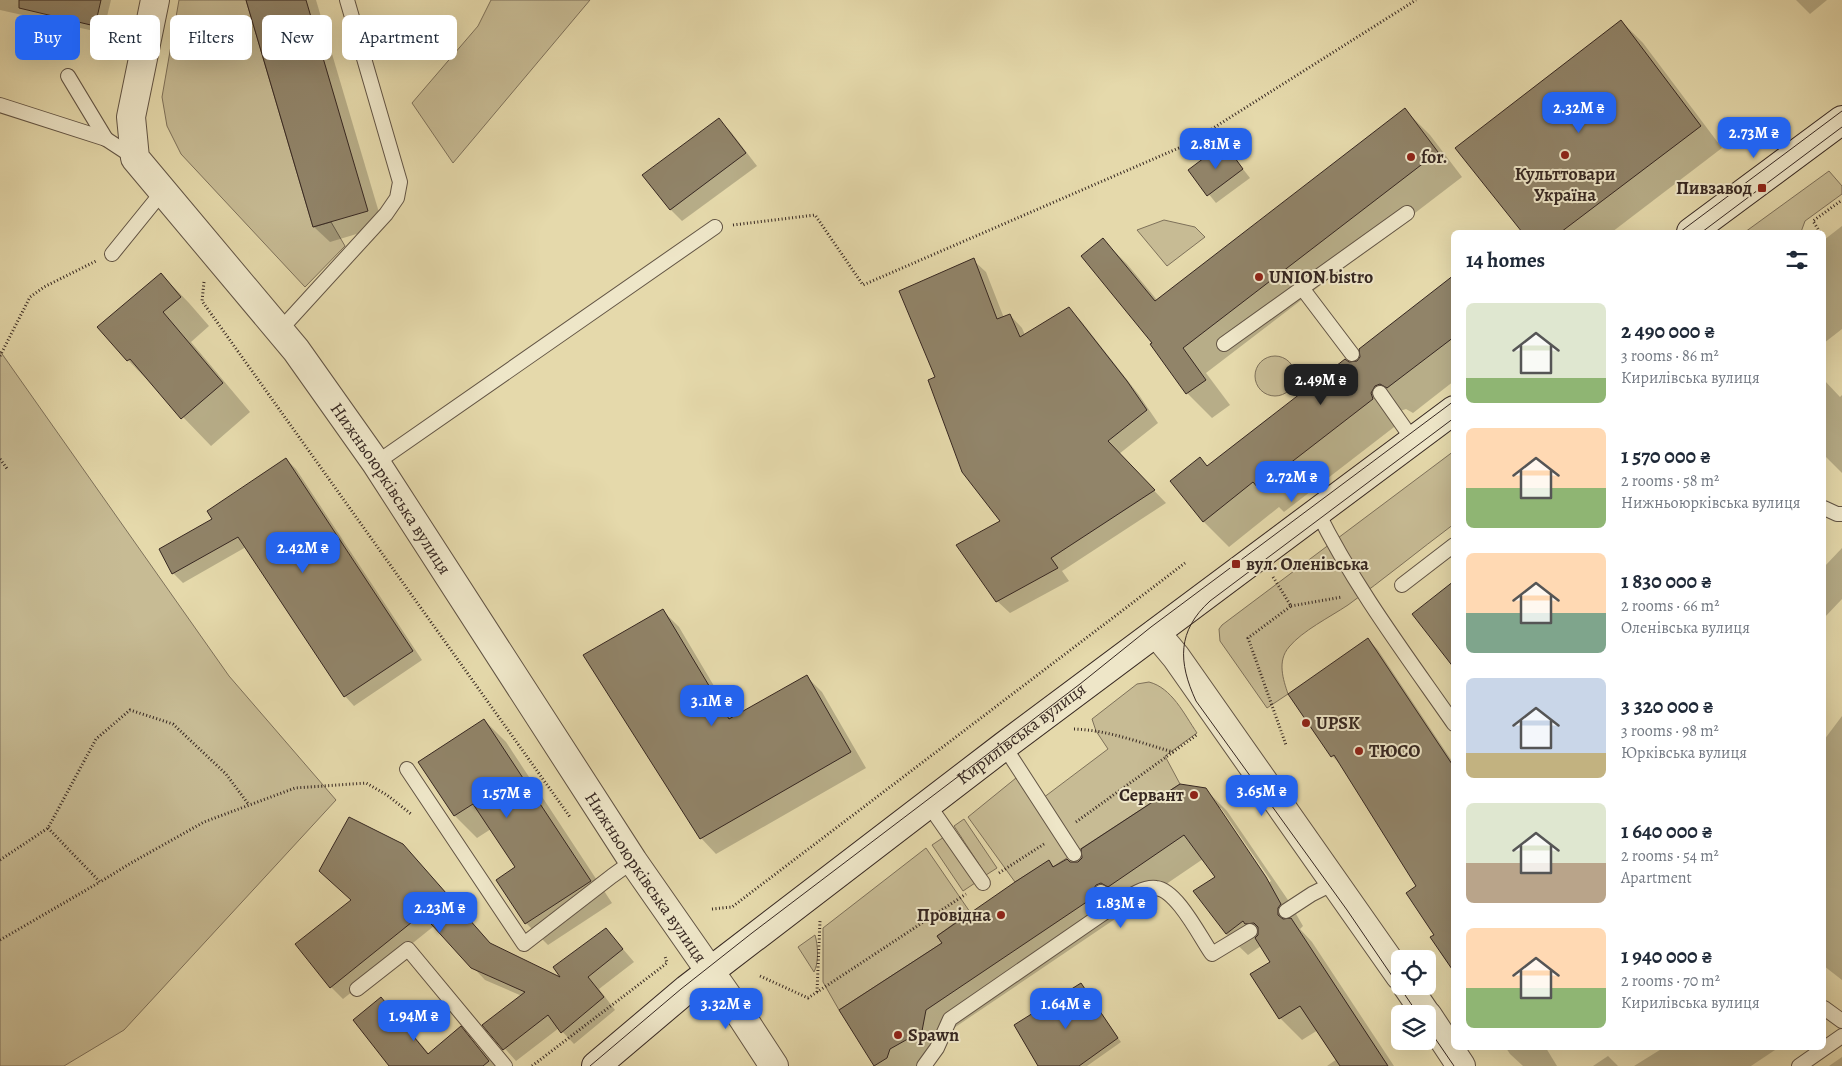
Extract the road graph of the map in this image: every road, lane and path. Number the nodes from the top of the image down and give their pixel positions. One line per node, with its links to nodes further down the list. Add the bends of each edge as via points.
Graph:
1 (155, 0): 8 (street, via 131,117)
2 (347, 0): 18 (lane, via 400,182 397,198)
3 (1416, 0): 12 (path, via 1188,144 863,285 816,215)
4 (68, 76): 7 (lane)
5 (0, 105): 7 (lane)
6 (1840, 124): 13 (street)
7 (106, 139): 8 (lane)
8 (135, 158): 9 (street, Нижньоюрківська вулиця)
9 (163, 191): 15 (street, Нижньоюрківська вулиця); 16 (lane)
10 (1842, 200): 14 (path, via 1813,221)
11 (1407, 213): 17 (lane)
12 (715, 227): 26 (lane)
13 (1694, 230)
14 (1819, 230)
15 (208, 244): 18 (street, Нижньоюрківська вулиця); 47 (path, via 202,301)
16 (112, 254): 21 (path, via 30,297)
17 (1302, 288): 19 (lane); 20 (lane)
18 (280, 330): 26 (street, Нижньоюрківська вулиця)
19 (1224, 344)
20 (1352, 354)
21 (0, 356)
22 (1380, 394): 24 (lane)
23 (1451, 412): 24 (street, Кирилівська вулиця)
24 (1414, 440): 29 (street, Кирилівська вулиця)
25 (0, 458): 27 (path)
26 (376, 463): 51 (street, Нижньоюрківська вулиця)
27 (8, 470)
28 (1826, 509): 30 (lane)
29 (1317, 511): 35 (lane); 37 (street, Кирилівська вулиця)
30 (1842, 514)
31 (1451, 547): 34 (lane)
32 (1185, 563): 57 (path, via 732,907)
33 (1273, 577): 36 (path)
34 (1402, 585)
35 (1364, 593): 36 (path); 38 (lane)
36 (1292, 606): 41 (path, via 1248,638)
37 (1156, 633): 42 (street, Кирилівська вулиця); 54 (street)
38 (1451, 720)
39 (1074, 729): 40 (path, via 1096,731 1173,752)
40 (1203, 731)
41 (1286, 744)
42 (1004, 746): 45 (street, Кирилівська вулиця); 49 (lane)
43 (408, 769): 51 (lane, via 524,944)
44 (387, 795): 46 (path, via 366,783 296,788)
45 (928, 804): 53 (lane); 64 (street, Кирилівська вулиця)
46 (249, 805): 48 (path, via 226,774 173,724 130,710 96,739); 52 (path, via 204,822)
47 (572, 820)
48 (48, 828): 50 (path); 52 (path)
49 (1074, 854)
50 (0, 860)
51 (633, 861): 64 (street, Нижньоюрківська вулиця)
52 (100, 882): 61 (path)
53 (983, 883)
54 (1334, 883): 58 (lane); 63 (street)
55 (1100, 892): 56 (lane)
56 (1111, 908): 60 (lane, via 1141,890 1156,888 1179,904 1212,954); 80 (lane, via 950,1019 937,1048)
57 (712, 909)
58 (1286, 911)
59 (820, 920): 66 (path)
60 (1250, 932)
61 (0, 940)
62 (664, 948): 77 (path, via 667,963)
63 (1391, 963)
64 (711, 972): 78 (street, Кирилівська вулиця); 79 (street, Нижньоюрківська вулиця)
65 (357, 989): 76 (lane, via 408,949)
66 (817, 993)
67 (1414, 995): 68 (street)
68 (1422, 1005)
69 (1826, 1010): 70 (lane)
70 (1842, 1022)
71 (1436, 1024): 73 (street)
72 (1842, 1036): 74 (lane)
73 (1451, 1045)
74 (1826, 1047)
75 (1822, 1050): 81 (lane)
76 (505, 1066)
77 (532, 1066)
78 (596, 1066)
79 (774, 1066)
80 (924, 1066)
81 (1799, 1066)

